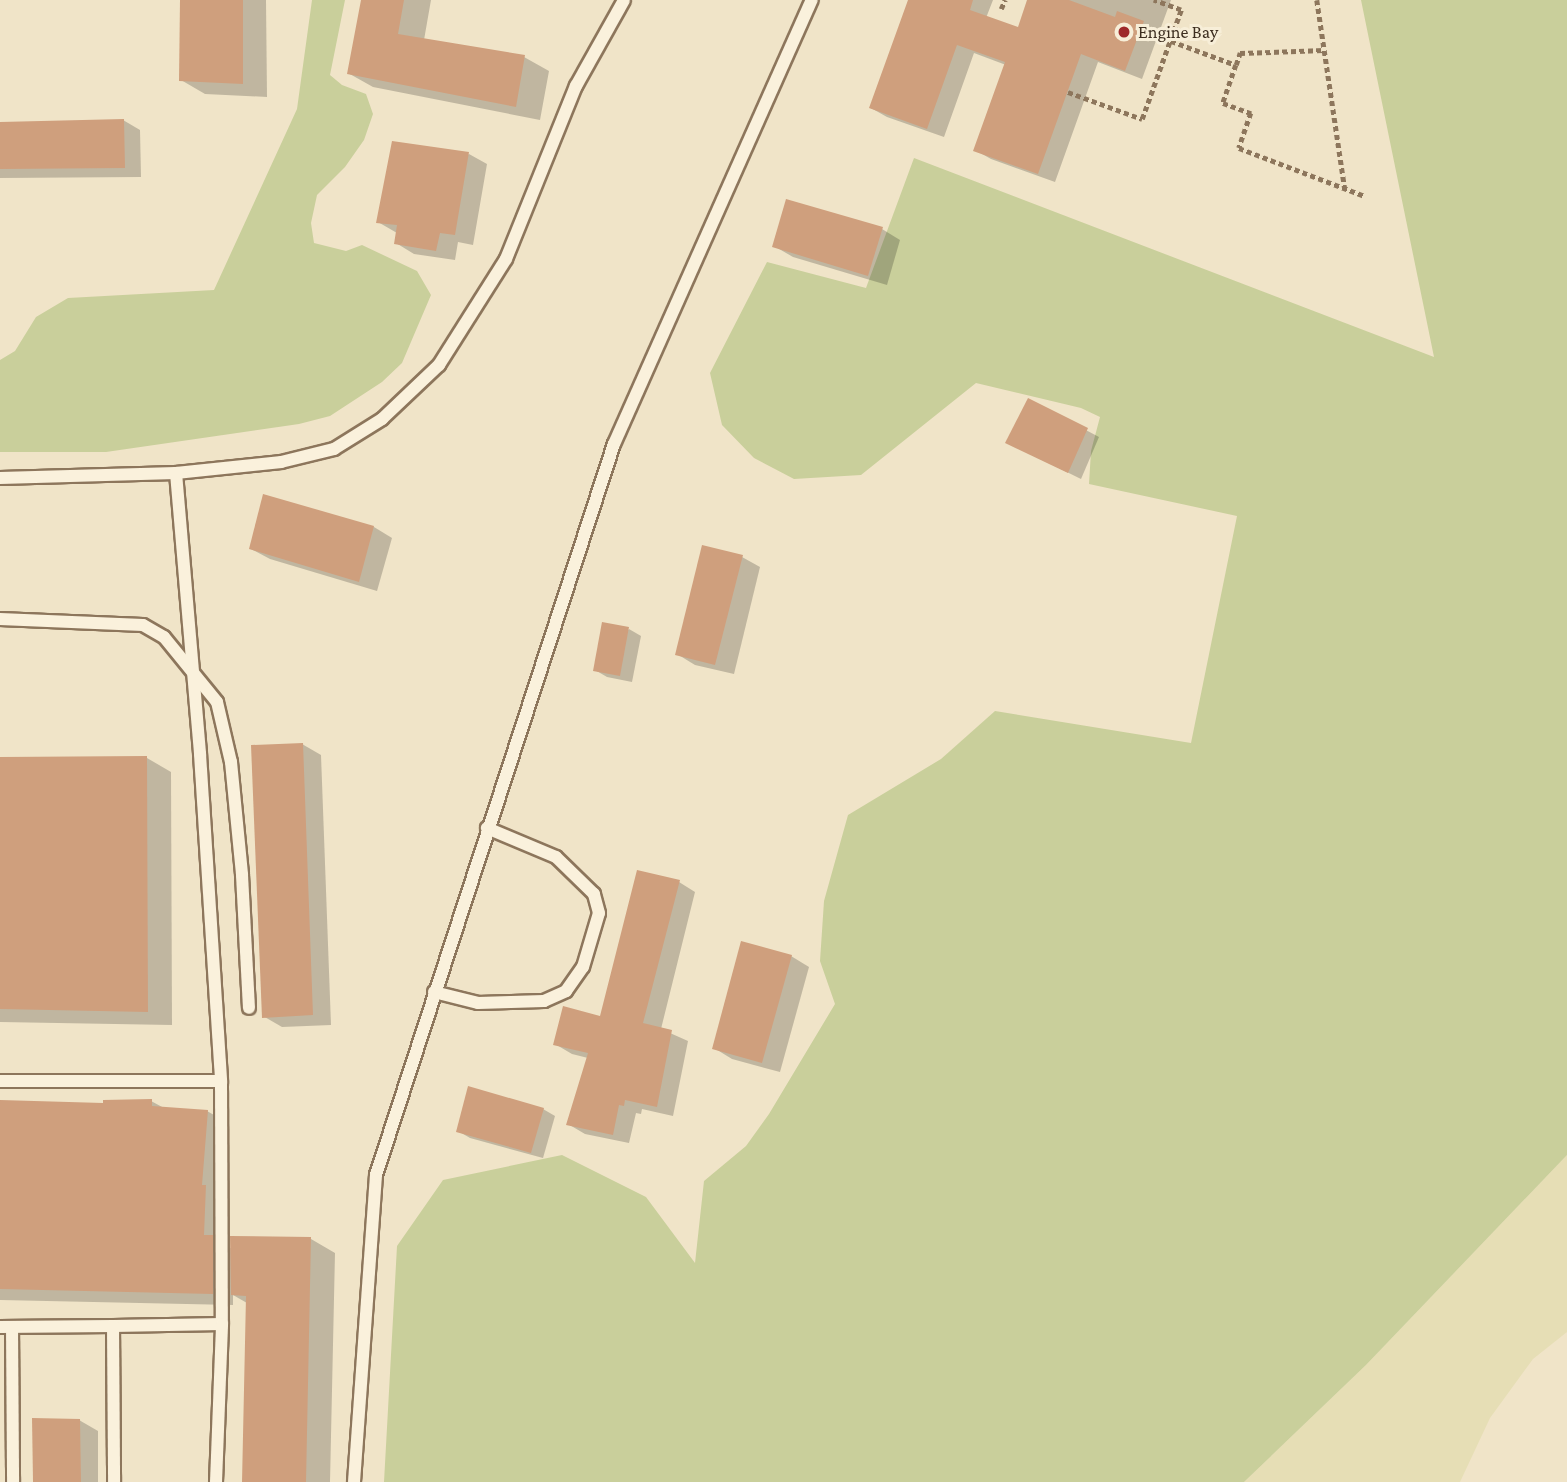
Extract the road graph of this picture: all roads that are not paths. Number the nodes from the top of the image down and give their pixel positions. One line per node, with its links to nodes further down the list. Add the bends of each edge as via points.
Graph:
1 (624, 0): 3 (lane, via 576,86 506,259 439,365 382,419 334,449 281,462)
2 (812, 0): 7 (lane, via 614,444)
3 (176, 473): 4 (lane); 6 (lane)
4 (0, 478)
5 (0, 619): 6 (lane, via 142,625 164,637)
6 (192, 674): 9 (lane, via 217,702 231,762); 11 (lane)
7 (487, 828): 8 (lane); 8 (lane, via 556,858 594,894 599,913 583,967 566,990 544,1001 478,1003)
8 (435, 992): 18 (lane, via 376,1175)
9 (249, 1008)
10 (0, 1081): 11 (lane)
11 (221, 1082): 12 (lane)
12 (222, 1324): 13 (lane); 17 (lane)
13 (113, 1326): 14 (lane); 16 (lane)
14 (6, 1327): 15 (lane)
15 (13, 1482)
16 (114, 1482)
17 (216, 1482)
18 (354, 1482)

